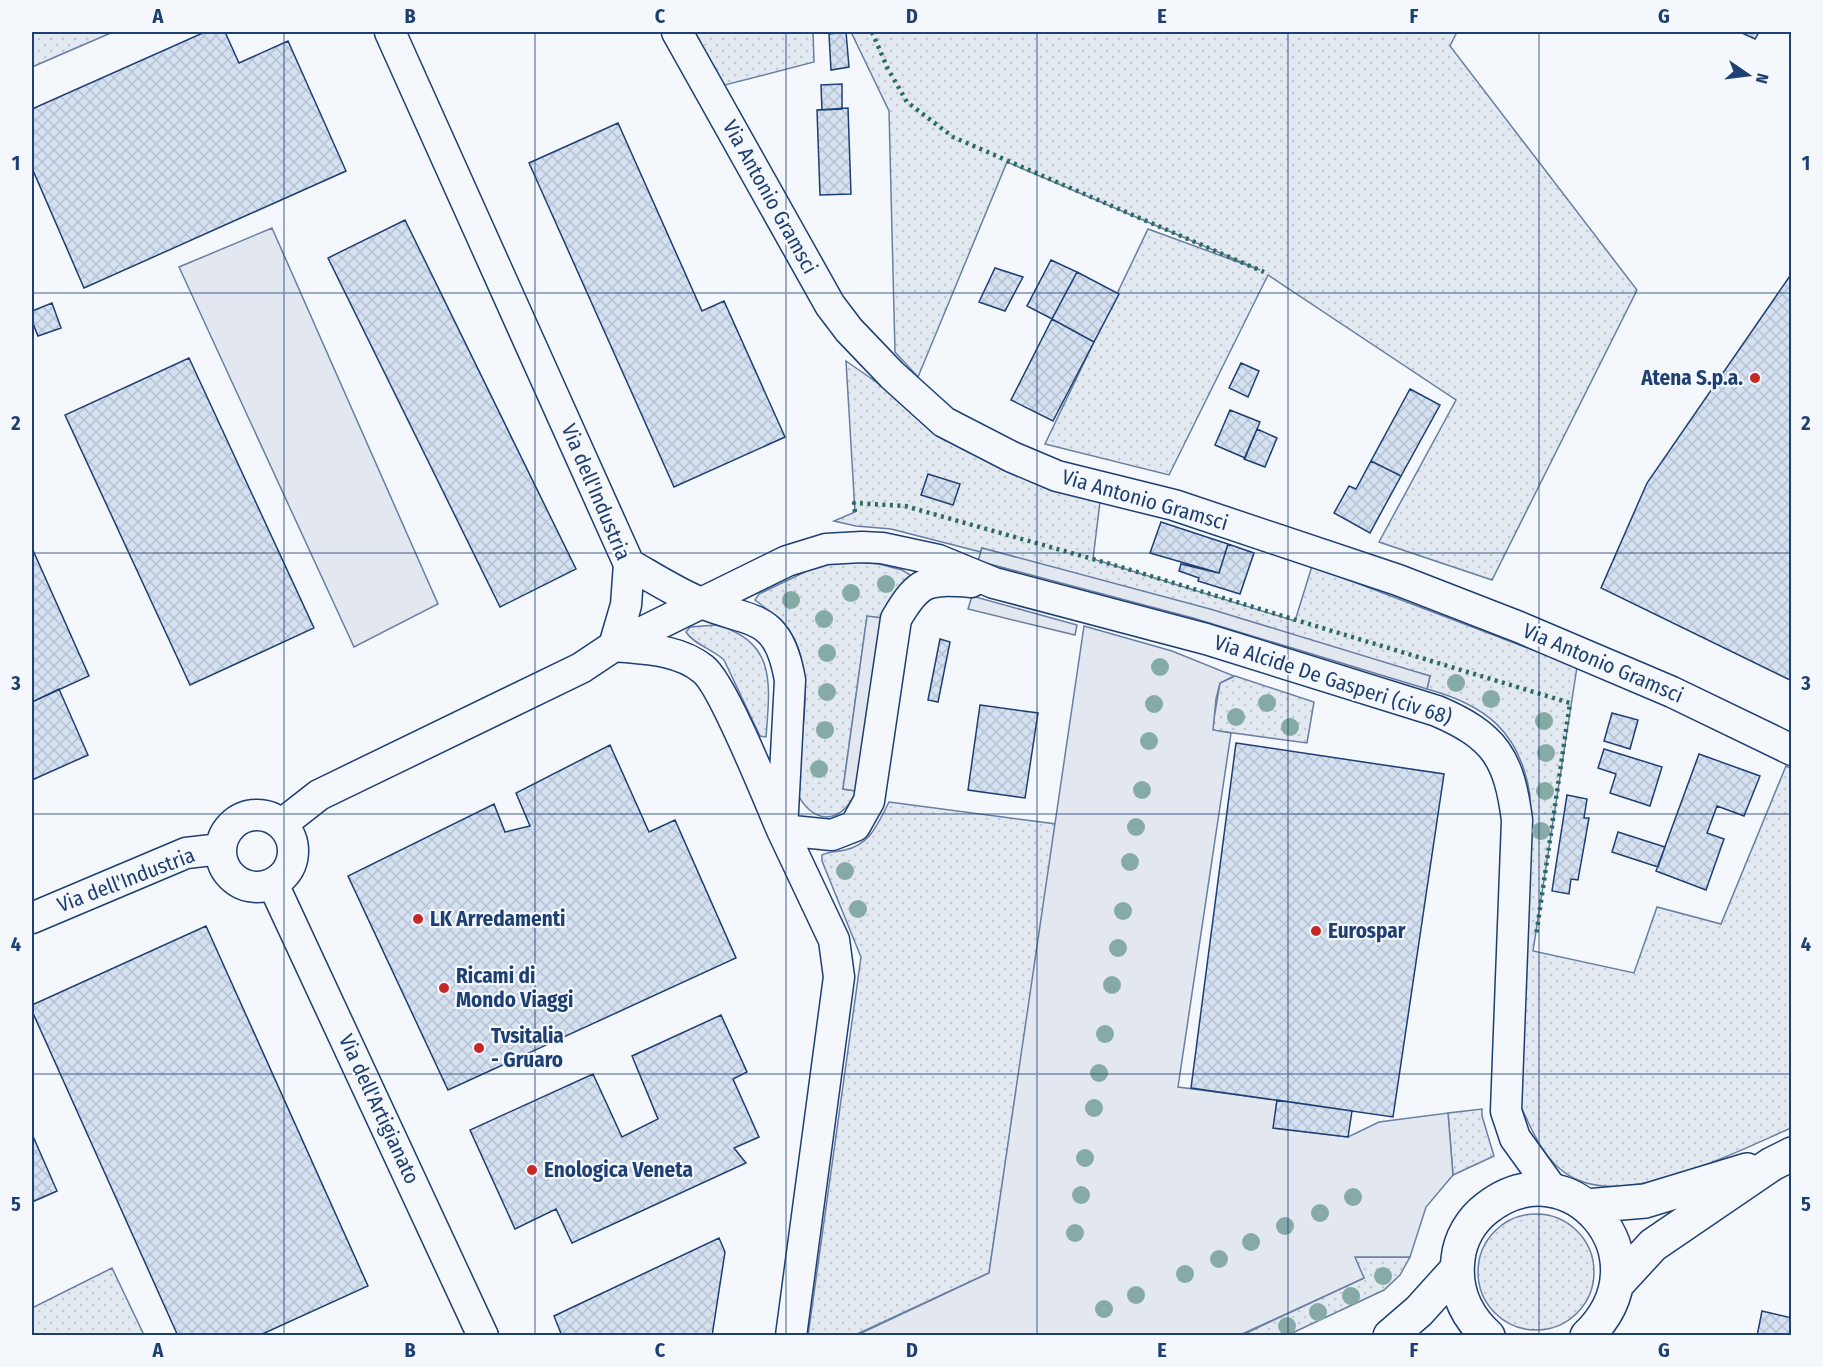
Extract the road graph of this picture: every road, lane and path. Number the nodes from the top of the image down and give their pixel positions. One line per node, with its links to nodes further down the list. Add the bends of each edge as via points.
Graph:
1 (390, 32): 3 (street, Via dell'Industria)
2 (677, 32): 7 (street, Via Antonio Gramsci, via 830,305 892,375 944,422 1057,476 1174,505 1409,584 1672,692)
3 (629, 564): 5 (street); 6 (street, Via dell'Industria, via 626,605)
4 (994, 584): 5 (street, Via Alcide De Gasperi (civ 68), via 939,560 882,548 826,549 787,561); 9 (street, Via Alcide De Gasperi (civ 68), via 934,579 908,598 896,619 864,814 855,826 832,835); 14 (street, Via Alcide De Gasperi (civ 68), via 1206,639 1437,711 1482,735 1501,758 1512,783 1517,820 1506,1111 1515,1138)
5 (699, 603): 6 (street, Via Alcide De Gasperi (civ 68)); 9 (street, via 756,621 766,627 782,652 790,680)
6 (614, 646): 8 (street, via 581,668 319,795); 9 (street, via 678,655 704,669 720,694)
7 (1791, 750)
8 (282, 824): 10 (street, via 261,815 239,819 224,837); 11 (street, via 293,844 293,855 290,866)
9 (782, 830): 19 (street, via 834,940 839,976)
10 (221, 849): 11 (street, via 222,862 237,881 261,887); 12 (street, Via dell'Industria, via 186,853)
11 (273, 884): 18 (street, Via dell'Artigianato)
12 (32, 918)
13 (1782, 1159): 15 (main road, via 1644,1201); 17 (main road, via 1653,1245)
14 (1554, 1192): 15 (main road); 16 (main road, via 1522,1191 1481,1213 1463,1239)
15 (1586, 1206): 17 (main road, via 1609,1233 1616,1249)
16 (1456, 1270): 20 (main road, via 1419,1311); 21 (main road, via 1465,1308)
17 (1618, 1283): 22 (main road, via 1601,1322)
18 (483, 1335)
19 (791, 1335)
20 (1390, 1335)
21 (1488, 1335)
22 (1587, 1335)

